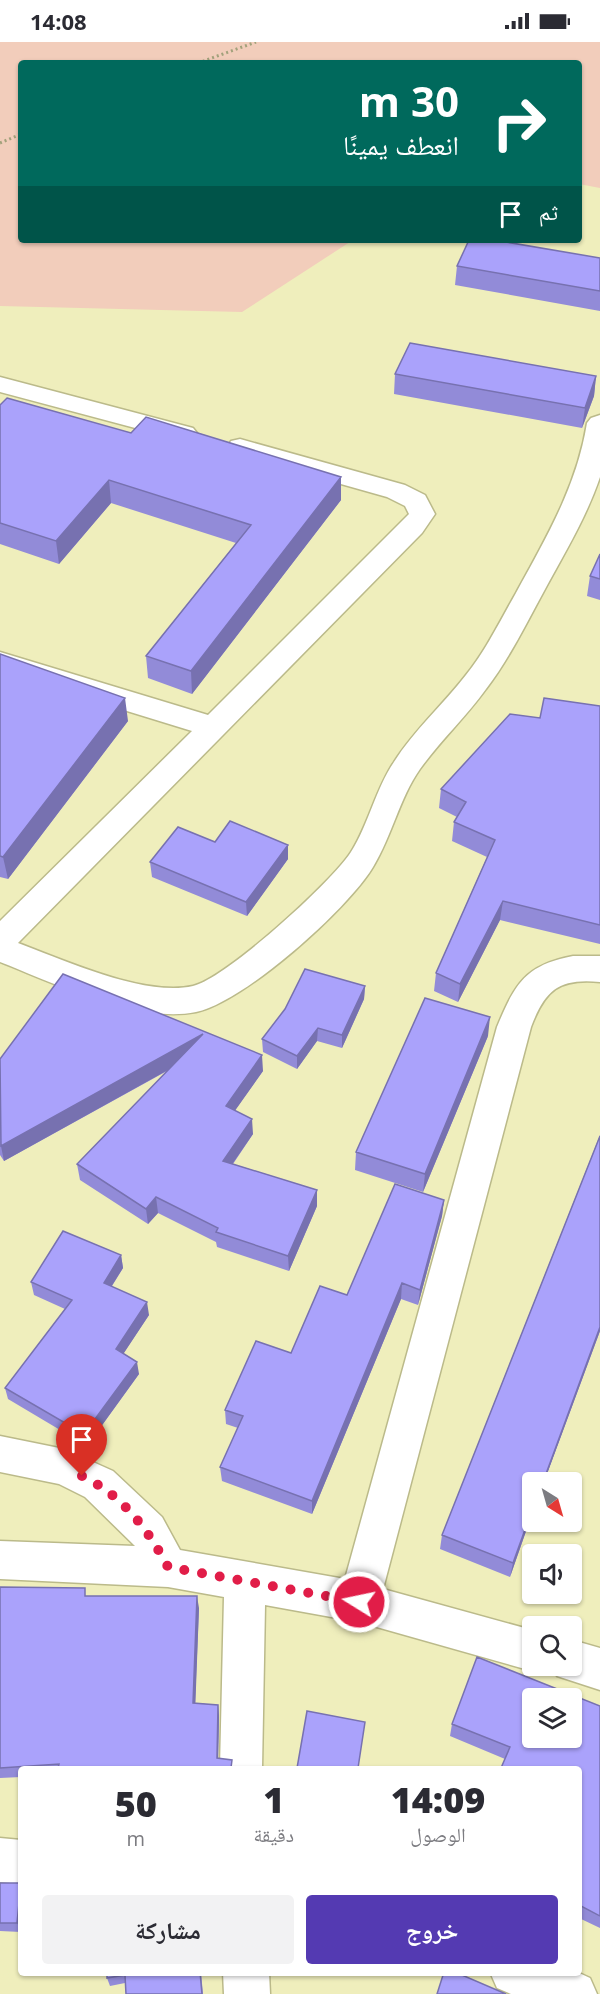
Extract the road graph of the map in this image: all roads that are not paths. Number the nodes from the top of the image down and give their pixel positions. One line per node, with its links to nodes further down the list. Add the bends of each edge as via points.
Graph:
1 (0, 384): 4 (street, via 396,491 416,501 422,514 413,527)
2 (600, 423): 6 (street, via 595,457 579,504 478,679 403,771 355,870 250,967 224,987 198,998 172,1002 95,983)
3 (0, 662): 4 (street)
4 (213, 727): 5 (street)
5 (0, 941)
6 (0, 949)
7 (600, 969): 12 (street, via 575,968 548,977 531,989 514,1027)
8 (0, 1454): 10 (street, via 64,1467 99,1484 148,1531)
9 (0, 1560): 10 (street)
10 (168, 1567): 11 (street)
11 (245, 1581): 12 (street); 16 (street)
12 (359, 1602): 13 (street)
13 (522, 1647)
14 (582, 1664): 15 (street)
15 (600, 1669)
16 (241, 1766)
17 (0, 1860): 18 (street)
18 (18, 1862)
19 (246, 1976): 21 (street)
20 (524, 1976): 22 (street)
21 (248, 1994)
22 (574, 1994)

